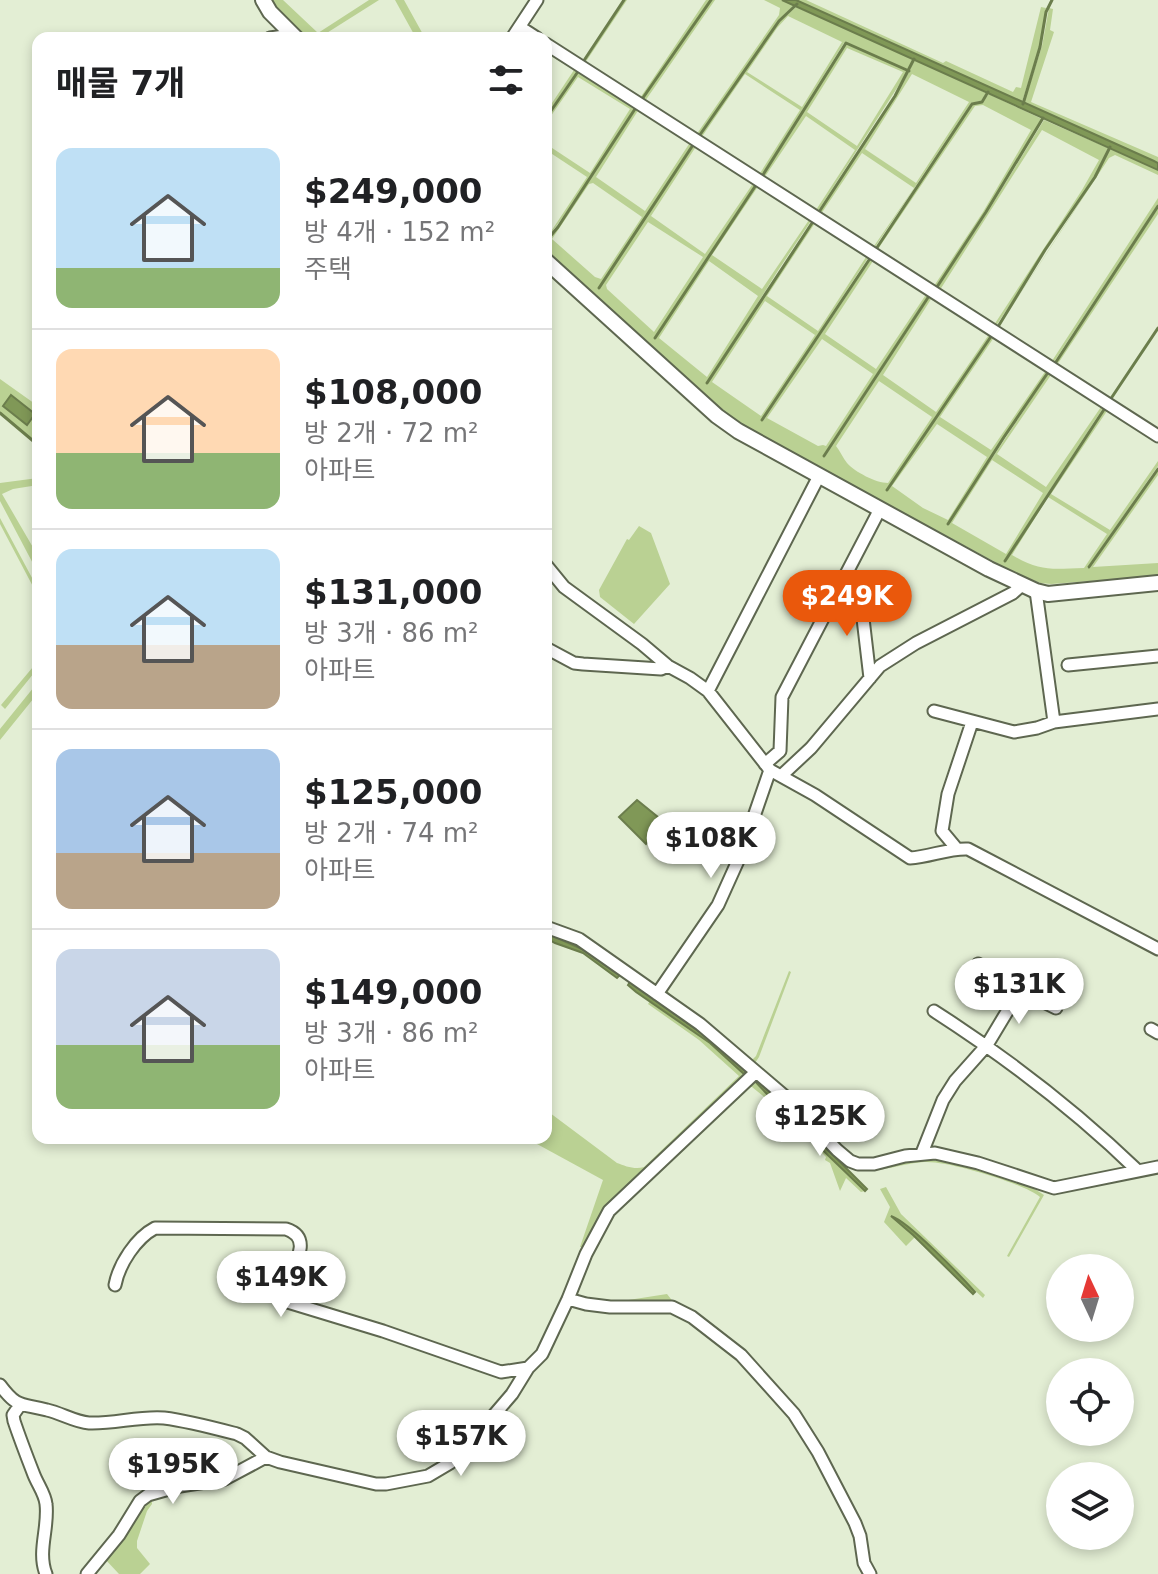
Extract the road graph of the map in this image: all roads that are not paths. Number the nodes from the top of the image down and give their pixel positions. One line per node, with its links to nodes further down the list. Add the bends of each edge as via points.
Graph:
1 (263, 0): 4 (street)
2 (537, 0): 3 (street)
3 (520, 27): 5 (street); 6 (street)
4 (290, 32)
5 (516, 32)
6 (528, 32)
7 (552, 48): 9 (street)
8 (552, 266): 10 (street, via 717,416)
9 (1158, 436)
10 (819, 476): 11 (street); 22 (street)
11 (880, 509): 14 (street); 27 (street, via 782,697 780,751)
12 (552, 572): 20 (street)
13 (1158, 583): 15 (street)
14 (1022, 585): 15 (street); 21 (street, via 916,643)
15 (1036, 591): 26 (street)
16 (860, 593): 21 (street)
17 (552, 651): 20 (street, via 574,663)
18 (1158, 656): 19 (street)
19 (1068, 665)
20 (668, 666): 22 (street)
21 (870, 678): 27 (street, via 811,748)
22 (708, 691): 27 (street)
23 (1158, 709): 26 (street)
24 (934, 711): 25 (street)
25 (972, 722): 26 (street, via 1014,732); 28 (street, via 948,794 942,831)
26 (1054, 722)
27 (772, 770): 28 (street, via 910,858); 33 (street, via 718,905)
28 (957, 849): 30 (street, via 968,849)
29 (552, 929): 33 (street, via 579,939)
30 (1158, 949)
31 (978, 964): 32 (street)
32 (1020, 990): 34 (street); 36 (street)
33 (657, 994): 37 (street)
34 (1056, 1008)
35 (934, 1011): 36 (street)
36 (987, 1045): 38 (street, via 943,1100); 40 (street)
37 (756, 1072): 38 (street, via 850,1161 874,1164); 42 (street, via 609,1211)
38 (922, 1153): 40 (street, via 978,1163 1054,1188)
39 (1158, 1167): 40 (street)
40 (1138, 1171)
41 (115, 1285): 43 (street, via 121,1263 155,1228 286,1229 300,1237 301,1248 281,1300 501,1372)
42 (568, 1299): 43 (street, via 542,1354); 49 (street, via 610,1307 672,1307 741,1355 794,1414 818,1452 855,1523)
43 (528, 1368): 46 (street, via 470,1443 428,1476 376,1484)
44 (0, 1385): 45 (street)
45 (20, 1405): 46 (street, via 81,1422 165,1418 192,1423 237,1434); 47 (street, via 14,1421 46,1501)
46 (266, 1457): 48 (street, via 225,1479 144,1498)
47 (46, 1574)
48 (87, 1574)
49 (870, 1574)

